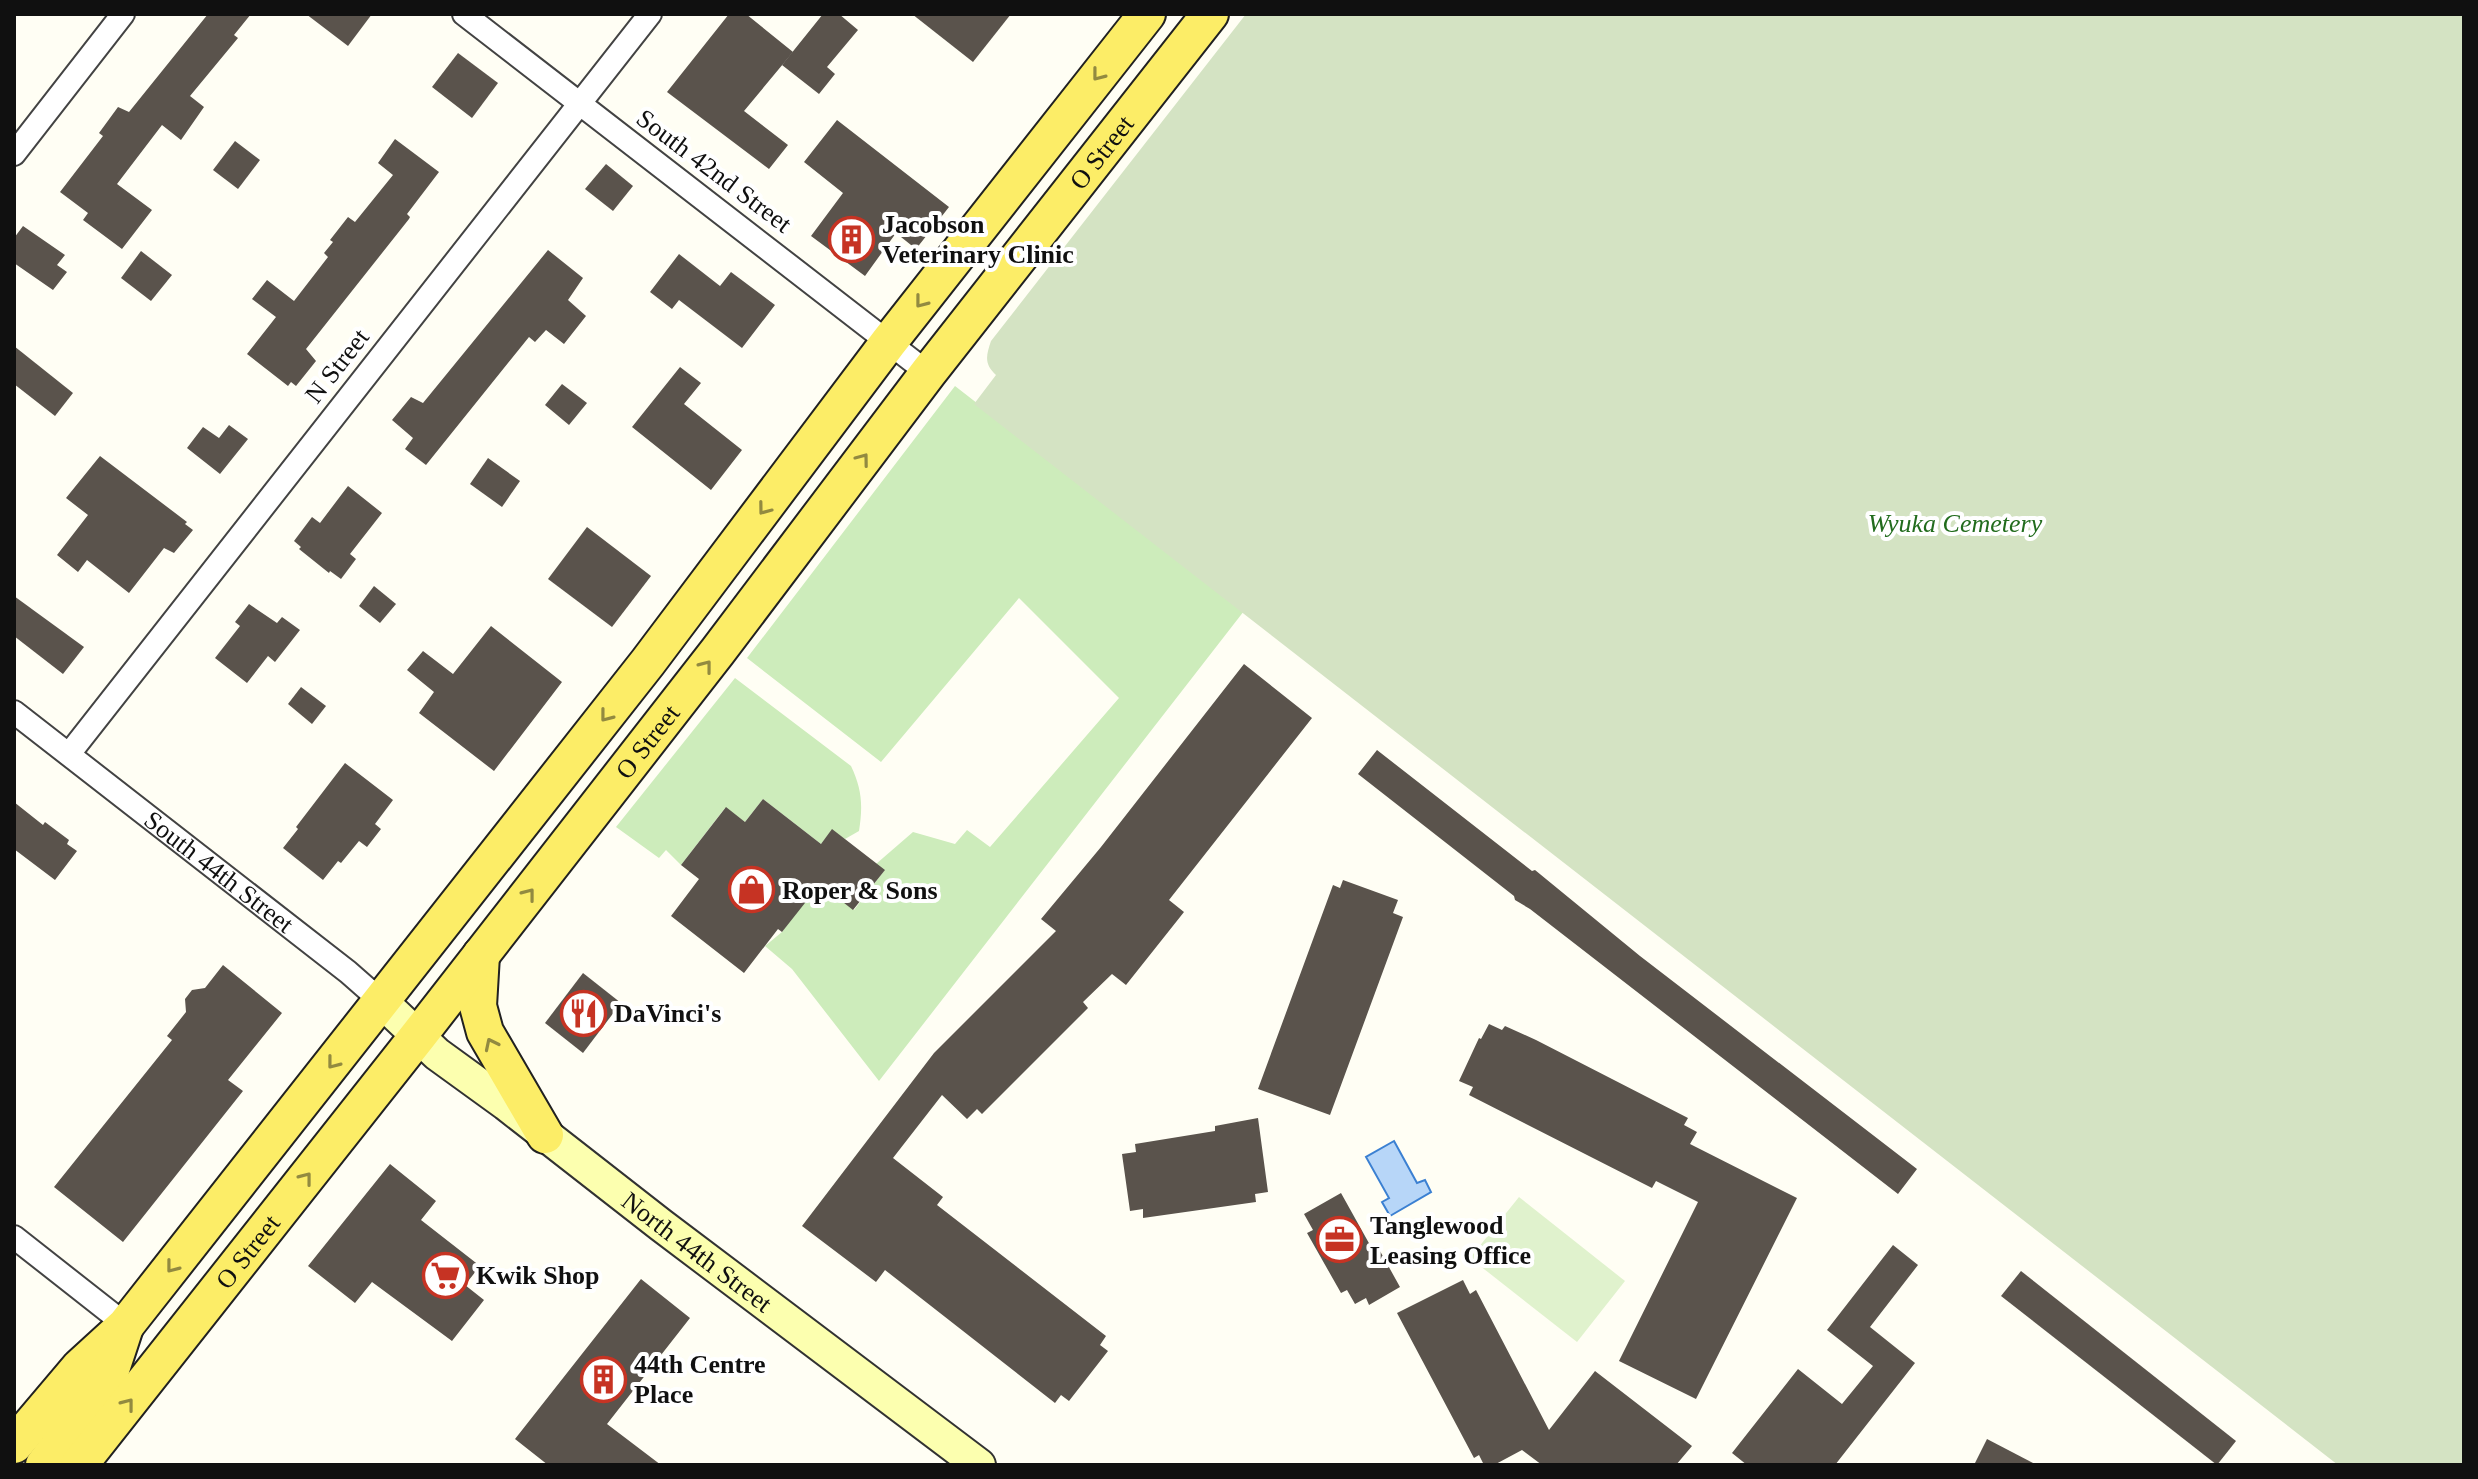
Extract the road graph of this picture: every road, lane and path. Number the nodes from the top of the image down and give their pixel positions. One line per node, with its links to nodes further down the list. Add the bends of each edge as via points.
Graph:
1 (123, 14): 7 (street)
2 (464, 14): 6 (street, South 42nd Street)
3 (650, 14): 6 (street, N Street)
4 (1147, 14): 8 (main road, O Street, one-way to 8)
5 (1210, 14): 9 (main road, O Street)
6 (579, 104): 8 (street, South 42nd Street); 11 (street, N Street)
7 (14, 154)
8 (888, 343): 9 (street, South 42nd Street); 13 (main road, O Street, one-way to 13, via 648,662)
9 (928, 373): 12 (main road, O Street, one-way to 9)
10 (14, 712): 11 (street, South 44th Street)
11 (69, 754): 13 (street, South 44th Street)
12 (481, 955): 14 (main road, O Street); 15 (main road, one-way to 12, via 485,1032 478,1006)
13 (381, 1001): 14 (main road, South 44th Street); 17 (main road, O Street, one-way to 17)
14 (418, 1036): 15 (main road, North 44th Street); 20 (main road, O Street, one-way to 14)
15 (545, 1135): 21 (main road, North 44th Street)
16 (14, 1237): 17 (street)
17 (126, 1325): 18 (main road, O Street, via 80,1367); 19 (main road, via 106,1385)
18 (14, 1445)
19 (44, 1465)
20 (79, 1465)
21 (979, 1465)

